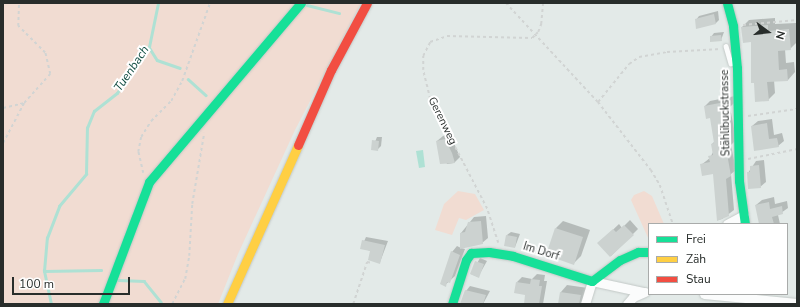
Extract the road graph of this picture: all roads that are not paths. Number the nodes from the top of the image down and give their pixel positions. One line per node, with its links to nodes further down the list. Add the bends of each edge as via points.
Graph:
1 (301, 3): 14 (street, via 150,182 139,203)
2 (367, 3): 15 (street, via 331,70)
3 (727, 3): 5 (street, Stählibuckstrasse, via 733,26)
4 (726, 47): 5 (lane, via 731,63)
5 (737, 68): 6 (street, Stählibuckstrasse, via 738,161)
6 (744, 219): 7 (street)
7 (730, 223)
8 (648, 252): 9 (street, via 638,252 620,260)
9 (592, 281): 10 (street); 16 (street, Im Dorf, via 498,253 479,252 468,256); 17 (street)
10 (646, 291): 18 (street)
11 (716, 295): 12 (street)
12 (754, 298): 13 (street)
13 (797, 303)
14 (103, 304)
15 (227, 304)
16 (452, 304)
17 (586, 304)
18 (627, 304)

